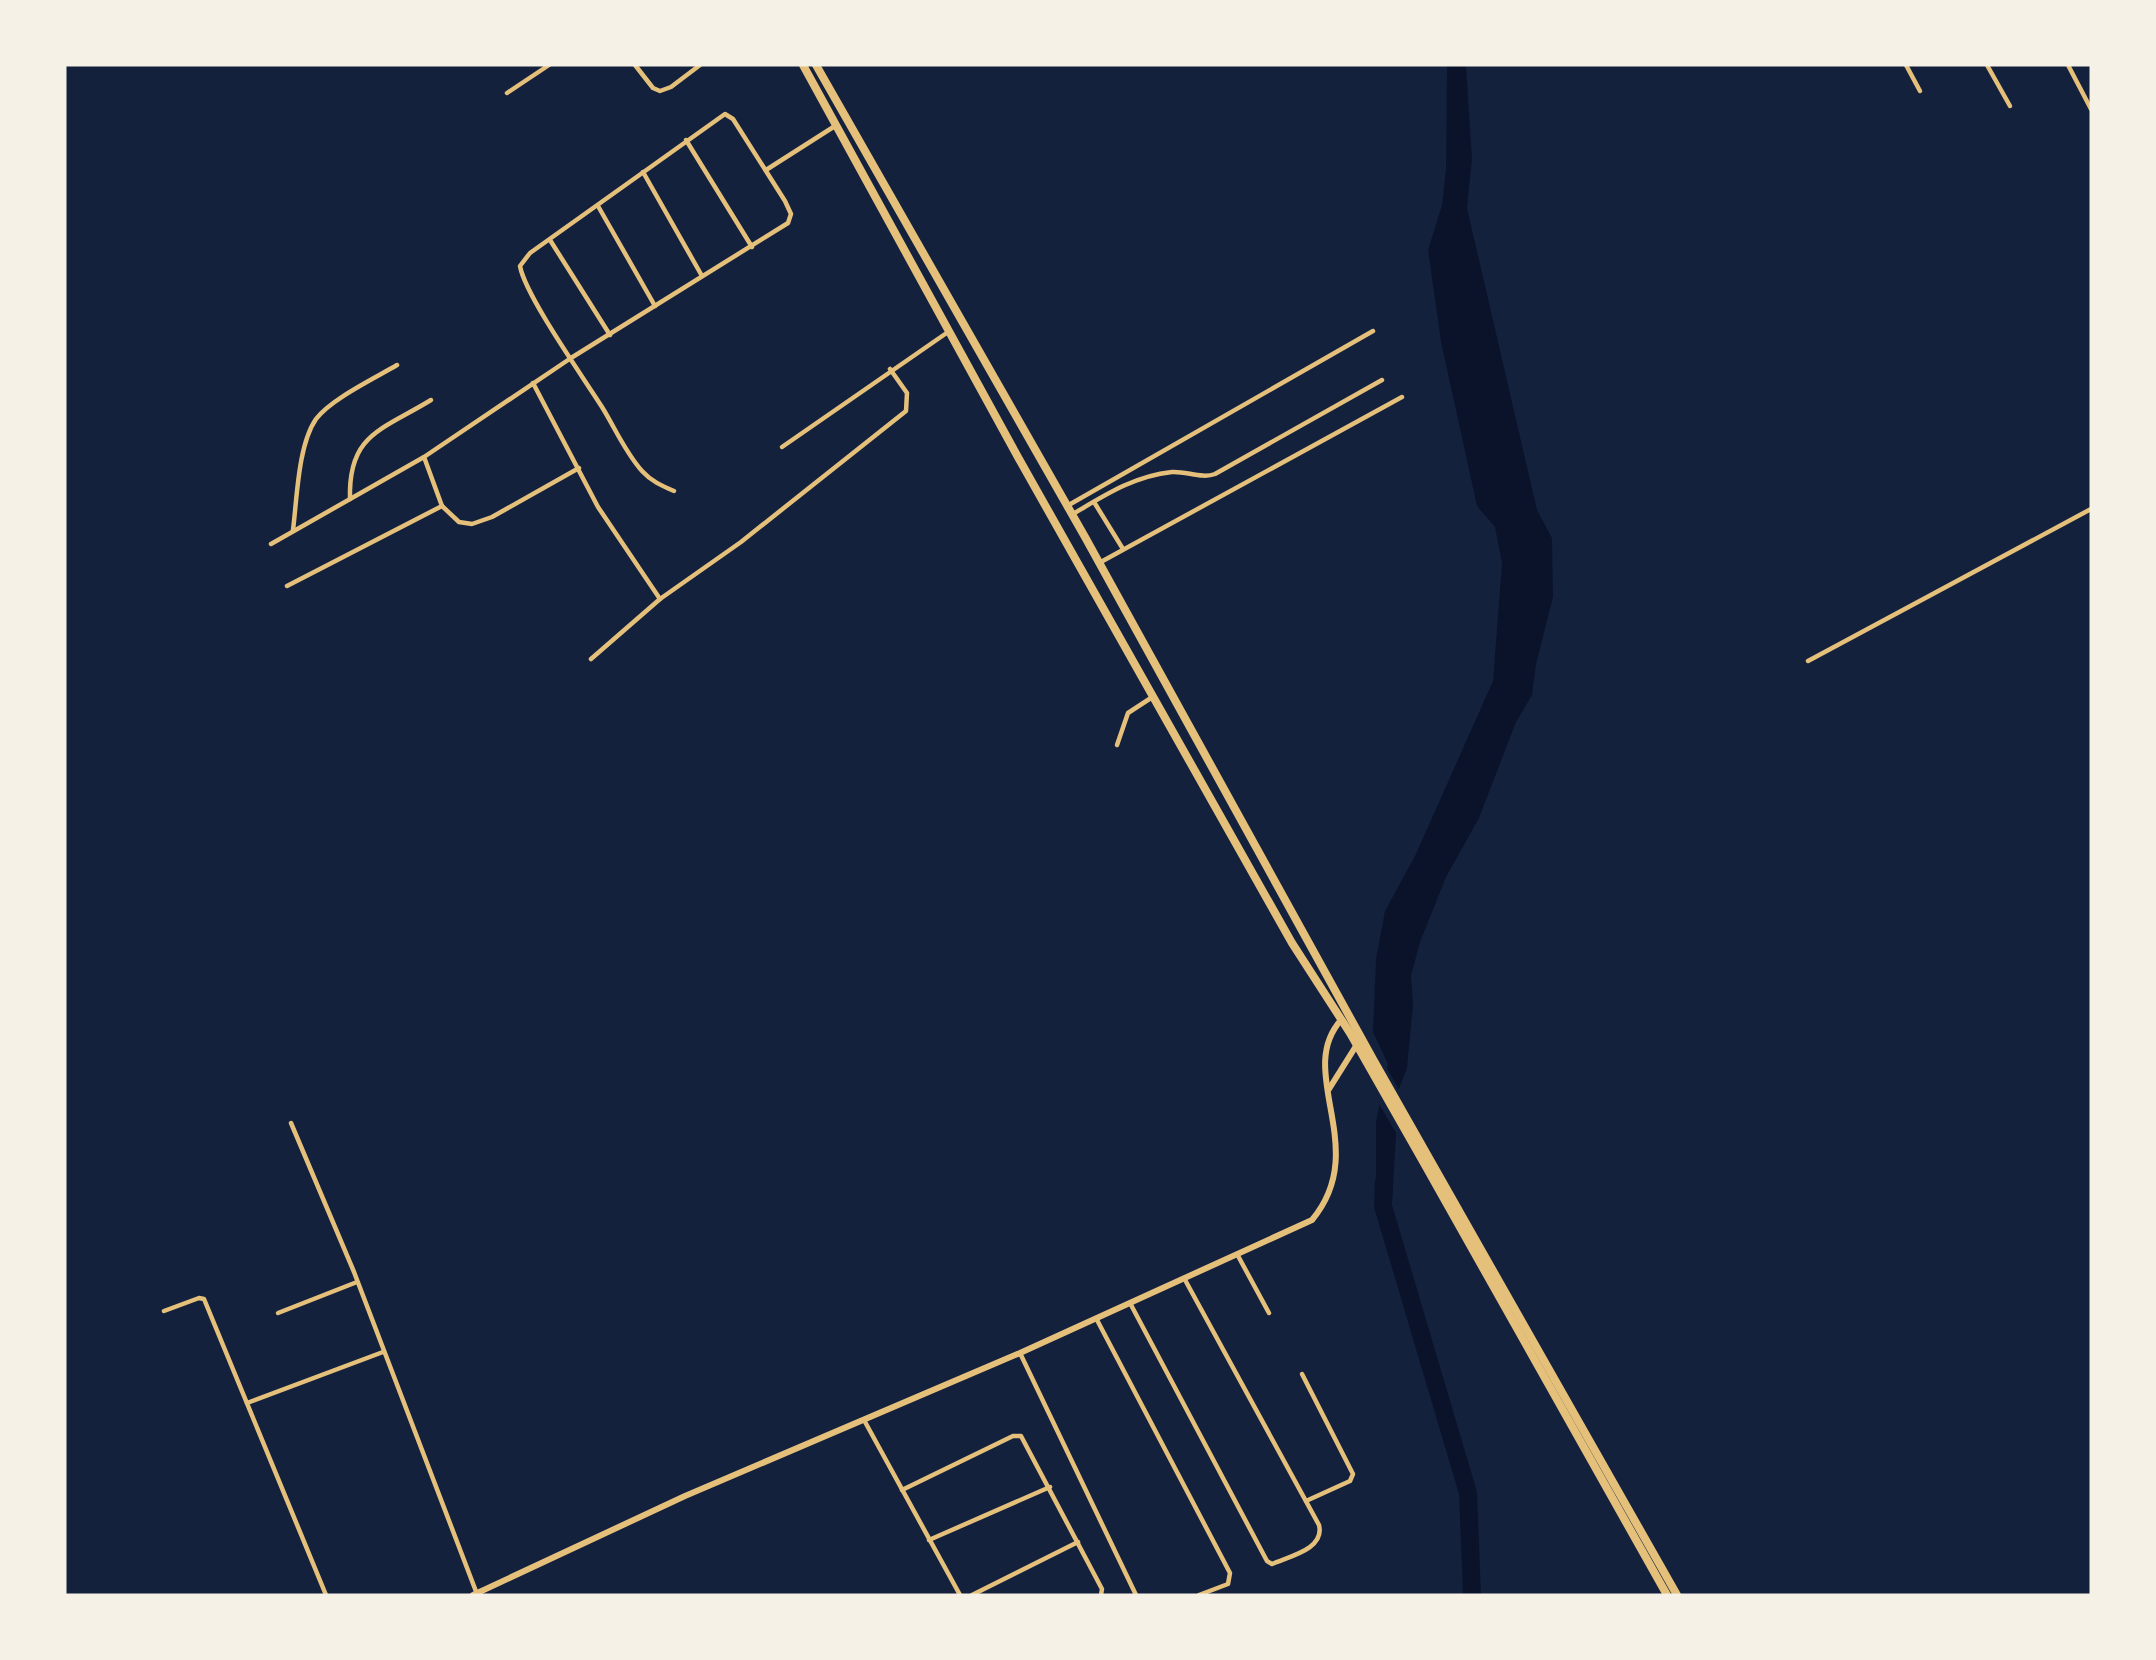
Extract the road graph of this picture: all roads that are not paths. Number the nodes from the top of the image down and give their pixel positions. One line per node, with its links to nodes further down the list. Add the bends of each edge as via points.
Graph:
1 (549, 65): 10 (street)
2 (635, 65): 3 (street, via 660,91)
3 (700, 65)
4 (803, 65): 13 (highway)
5 (816, 65): 39 (highway)
6 (1906, 65): 9 (street)
7 (1987, 65): 11 (street)
8 (2068, 65): 12 (street)
9 (1920, 91)
10 (506, 93)
11 (2010, 106)
12 (2091, 109)
13 (836, 126): 15 (street); 22 (highway)
14 (686, 139): 15 (street, via 727,114); 16 (street); 19 (street)
15 (766, 170): 19 (street, via 789,208 790,218)
16 (643, 172): 17 (street); 20 (street)
17 (598, 206): 18 (street); 21 (street)
18 (550, 240): 24 (street); 25 (street, via 522,259 520,266)
19 (752, 247): 20 (street)
20 (702, 276): 21 (street)
21 (655, 306): 24 (street)
22 (948, 331): 27 (street); 50 (highway)
23 (1373, 331): 39 (street)
24 (610, 335): 25 (street)
25 (571, 358): 29 (street); 35 (street, via 641,471)
26 (397, 365): 42 (street, via 316,420 305,450)
27 (890, 369): 32 (street); 47 (street, via 906,393 906,411 741,542)
28 (1382, 380): 37 (street, via 1209,477 1180,472 1142,477)
29 (533, 383): 33 (street); 34 (street)
30 (1402, 397): 44 (street)
31 (431, 400): 36 (street, via 377,432 358,449 350,474)
32 (782, 447)
33 (424, 457): 36 (street); 38 (street)
34 (579, 468): 38 (street, via 481,522 458,522); 47 (street, via 616,537)
35 (674, 491)
36 (350, 499): 42 (street)
37 (1094, 502): 41 (street); 44 (street)
38 (442, 506): 46 (street)
39 (1067, 506): 41 (highway)
40 (2091, 509): 49 (street)
41 (1072, 515): 45 (highway)
42 (293, 530): 43 (street)
43 (271, 544)
44 (1123, 550): 45 (street)
45 (1099, 563): 82 (highway)
46 (287, 586)
47 (660, 599): 48 (street)
48 (591, 659)
49 (1808, 661)
50 (1154, 696): 51 (street, via 1128,713); 52 (highway)
51 (1117, 745)
52 (1341, 1020): 53 (highway); 54 (street, via 1326,1051)
53 (1356, 1046): 54 (street); 81 (highway)
54 (1328, 1091): 56 (street, via 1338,1154 1327,1202 1303,1226)
55 (291, 1123): 58 (street)
56 (1237, 1254): 57 (street); 62 (street)
57 (1184, 1277): 59 (street); 71 (street)
58 (357, 1282): 61 (street); 64 (street)
59 (1130, 1302): 63 (street); 71 (street, via 1269,1563 1319,1541 1319,1525)
60 (164, 1311): 67 (street, via 204,1299)
61 (278, 1313)
62 (1269, 1313)
63 (1096, 1317): 65 (street); 80 (street, via 1230,1573 1228,1584)
64 (383, 1352): 67 (street); 75 (street)
65 (1020, 1353): 68 (street); 79 (street)
66 (1302, 1374): 71 (street, via 1353,1474 1350,1481)
67 (247, 1403): 74 (street)
68 (864, 1420): 70 (street); 75 (street, via 685,1496)
69 (1049, 1487): 70 (street, via 1023,1437 1017,1435); 72 (street); 73 (street)
70 (902, 1490): 72 (street)
71 (1306, 1502)
72 (929, 1540): 76 (street)
73 (1078, 1542): 77 (street); 78 (street)
74 (326, 1595)
75 (475, 1595)
76 (960, 1595)
77 (972, 1595)
78 (1101, 1595)
79 (1136, 1595)
80 (1199, 1595)
81 (1667, 1595)
82 (1677, 1595)

